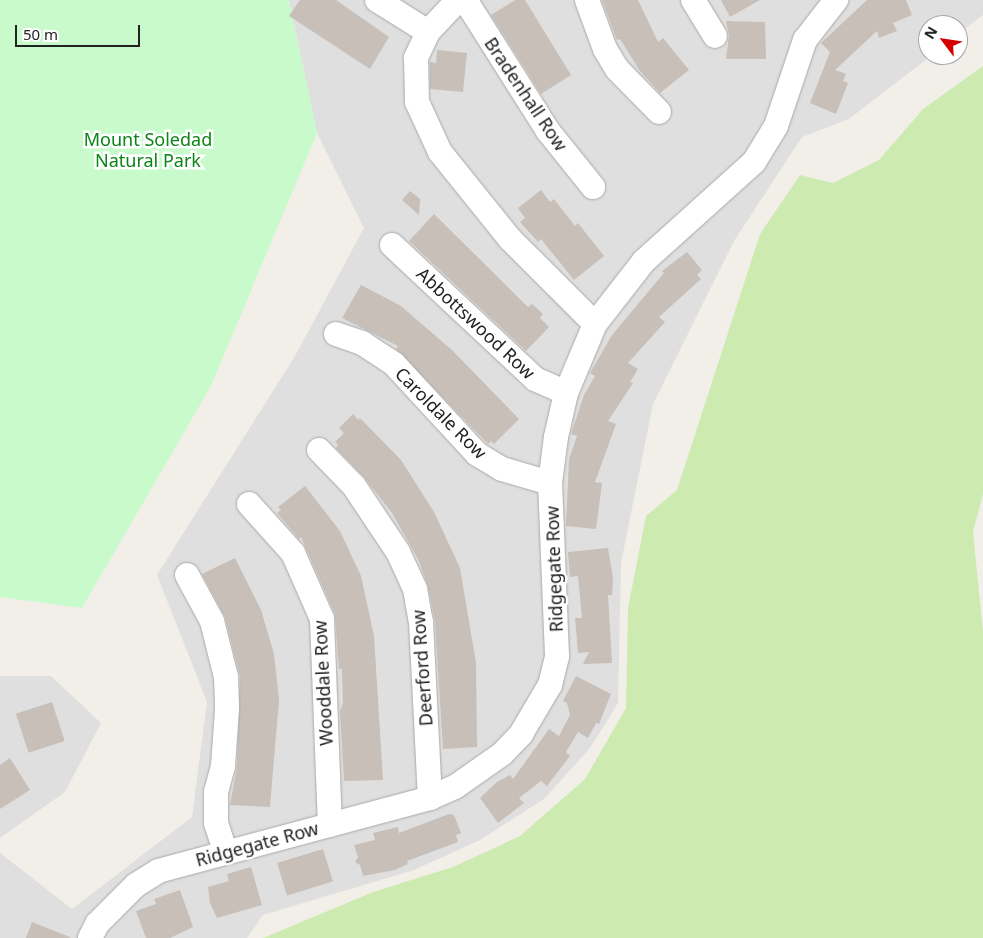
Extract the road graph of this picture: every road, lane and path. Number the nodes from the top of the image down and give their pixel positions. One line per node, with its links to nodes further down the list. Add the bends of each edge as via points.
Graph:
1 (377, 0): 6 (street)
2 (459, 0): 6 (street); 9 (street, Bradenhall Row, via 469,6 548,131)
3 (586, 0): 8 (street, via 617,69)
4 (693, 0): 7 (street)
5 (836, 0): 11 (street, Ridgegate Row, via 805,40 776,126 754,162 644,261)
6 (428, 32): 11 (street, via 416,58 417,102 440,152 510,239)
7 (715, 36)
8 (659, 112)
9 (593, 187)
10 (392, 245): 13 (street, Abbottswood Row, via 535,379)
11 (595, 324): 13 (street, Ridgegate Row)
12 (336, 334): 15 (street, Caroldale Row, via 362,343 394,364 477,454 502,469)
13 (566, 393): 15 (street, Ridgegate Row)
14 (319, 450): 18 (street, Deerford Row, via 354,486 398,552 415,589 421,622)
15 (550, 483): 18 (street, Ridgegate Row, via 557,656 550,685 521,734 502,754 455,788)
16 (248, 504): 19 (street, Wooddale Row, via 293,553 322,619)
17 (188, 575): 20 (street, via 212,621 226,677 223,766 216,792 216,823)
18 (430, 798): 19 (street, Ridgegate Row)
19 (330, 825): 20 (street, Ridgegate Row)
20 (225, 851): 21 (street, Ridgegate Row, via 158,871 136,884 97,924)
21 (90, 938)

